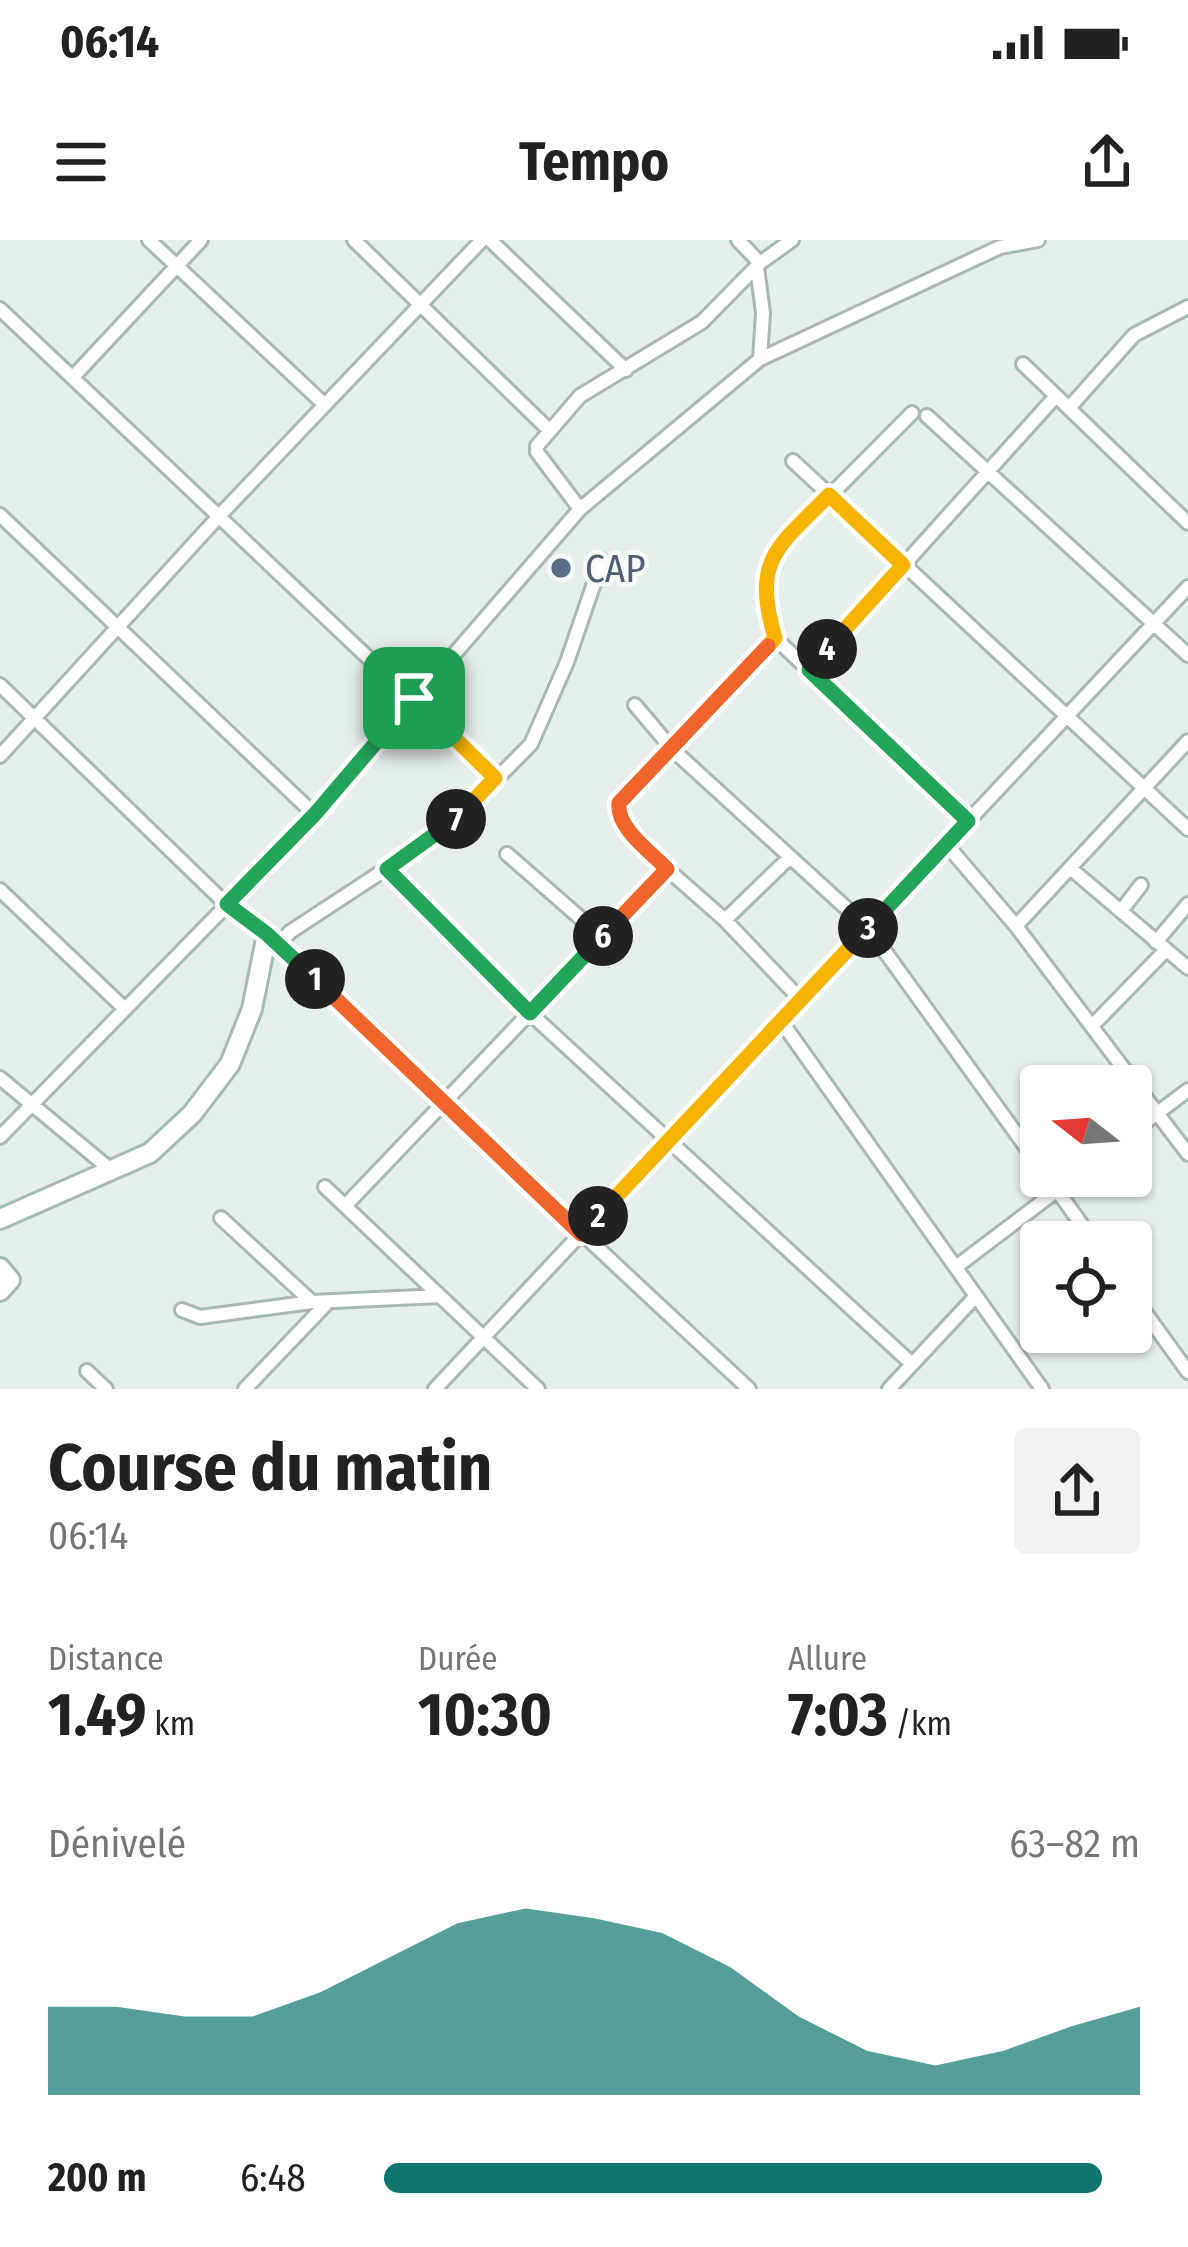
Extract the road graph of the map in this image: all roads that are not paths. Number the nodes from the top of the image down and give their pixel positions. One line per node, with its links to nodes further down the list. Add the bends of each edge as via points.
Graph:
1 (149, 240): 10 (street)
2 (201, 240): 10 (street)
3 (354, 240): 11 (street)
4 (486, 240): 11 (street); 16 (street)
5 (738, 240): 9 (street)
6 (791, 240): 9 (street)
7 (1038, 240): 8 (street)
8 (997, 243): 14 (street)
9 (759, 265): 14 (street); 16 (street, via 702,322)
10 (177, 266): 17 (street); 19 (street)
11 (421, 304): 19 (street); 21 (street)
12 (1188, 307): 20 (street, via 1134,334)
13 (0, 308): 17 (street)
14 (760, 359): 25 (street)
15 (1023, 364): 18 (street)
16 (626, 370): 21 (street, via 580,397)
17 (73, 377): 27 (street)
18 (1056, 396): 20 (street); 23 (street)
19 (325, 406): 27 (street)
20 (1069, 408): 28 (street)
21 (550, 430): 25 (street, via 537,452)
22 (793, 461): 24 (street)
23 (988, 470): 24 (street, via 920,415); 30 (street); 32 (street)
24 (829, 495): 30 (street); 34 (street, via 776,550 766,576)
25 (580, 509): 38 (street)
26 (0, 515): 33 (street)
27 (220, 515): 33 (street); 38 (street)
28 (1188, 524)
29 (602, 560): 45 (street, via 536,736)
30 (903, 565): 36 (street); 41 (street)
31 (1188, 587): 32 (street)
32 (1154, 623): 35 (street); 41 (street)
33 (119, 628): 40 (street); 47 (street)
34 (775, 638): 36 (street); 43 (street)
35 (1188, 655)
36 (809, 670): 48 (street)
37 (0, 685): 40 (street)
38 (414, 698): 45 (street); 47 (street)
39 (635, 705): 43 (street)
40 (36, 718): 44 (street); 58 (street)
41 (1066, 718): 46 (street); 48 (street)
42 (1188, 741): 46 (street)
43 (673, 750): 52 (street); 55 (street, via 617,813)
44 (0, 756)
45 (495, 778): 54 (street, via 459,817)
46 (1142, 790): 49 (street); 53 (street)
47 (315, 814): 58 (street)
48 (968, 821): 50 (street)
49 (1188, 829)
50 (946, 844): 62 (street); 63 (street)
51 (507, 854): 64 (street)
52 (789, 858): 61 (street); 63 (street)
53 (1070, 868): 60 (street); 62 (street)
54 (387, 869): 65 (street); 70 (street)
55 (667, 869): 61 (street); 64 (street)
56 (1141, 885): 60 (street)
57 (0, 890): 69 (street)
58 (227, 904): 65 (street); 69 (street)
59 (1188, 904): 66 (street)
60 (1120, 910): 66 (street)
61 (725, 920): 68 (street)
62 (1016, 926): 72 (street)
63 (868, 928): 68 (street); 80 (street)
64 (602, 937): 70 (street)
65 (272, 940): 75 (street); 83 (street, via 230,1064 150,1153)
66 (1161, 945): 67 (street); 72 (street)
67 (1188, 968)
68 (801, 1000): 71 (street)
69 (124, 1009): 76 (street)
70 (530, 1013): 75 (street); 81 (street)
71 (781, 1021): 81 (street); 90 (street)
72 (1092, 1026): 77 (street)
73 (0, 1078): 76 (street)
74 (1188, 1090): 77 (street)
75 (445, 1101): 86 (street); 89 (street)
76 (30, 1106): 79 (street); 83 (street)
77 (1157, 1112): 78 (street); 82 (street)
78 (1152, 1116)
79 (0, 1137)
80 (1020, 1139)
81 (669, 1140): 89 (street); 100 (street)
82 (1188, 1154)
83 (111, 1170): 88 (street)
84 (325, 1186): 86 (street)
85 (1049, 1197): 90 (street)
86 (345, 1206): 93 (street)
87 (221, 1218): 95 (street)
88 (0, 1219)
89 (581, 1234): 99 (street); 107 (street)
90 (956, 1267): 94 (street)
91 (0, 1268): 92 (street, via 10,1280)
92 (0, 1291)
93 (440, 1296): 96 (street); 99 (street)
94 (976, 1296): 100 (street); 109 (street)
95 (312, 1302): 96 (street); 97 (street, via 200,1317)
96 (327, 1303): 104 (street)
97 (182, 1310)
98 (1152, 1322): 102 (street)
99 (484, 1337): 105 (street); 106 (street)
100 (912, 1364): 108 (street)
101 (87, 1371): 103 (street)
102 (1188, 1372)
103 (106, 1389)
104 (245, 1389)
105 (435, 1389)
106 (538, 1389)
107 (749, 1389)
108 (889, 1389)
109 (1042, 1389)

